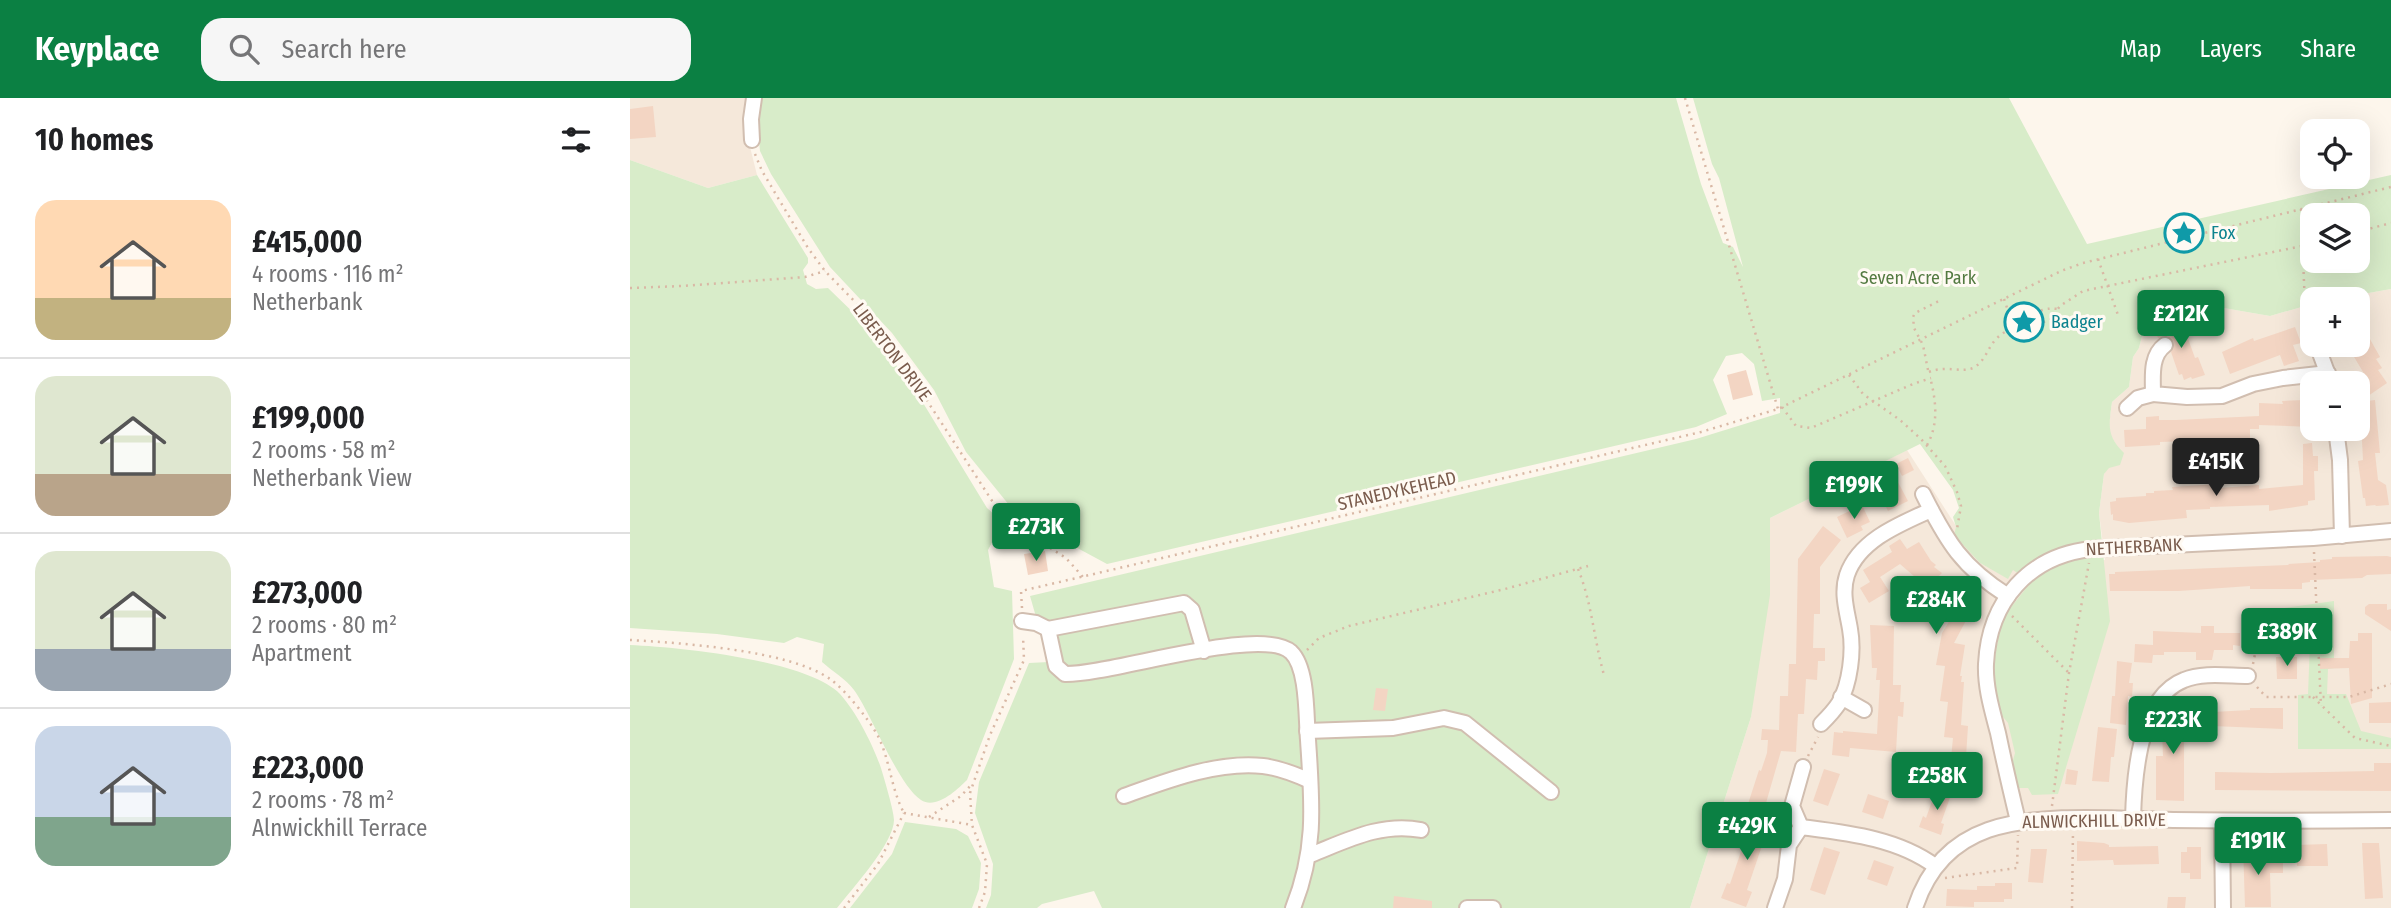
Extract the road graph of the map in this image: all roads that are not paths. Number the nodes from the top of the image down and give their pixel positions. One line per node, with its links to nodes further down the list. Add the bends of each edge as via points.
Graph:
1 (754, 98): 2 (street)
2 (752, 140)
3 (2165, 345): 5 (street, via 2155,357)
4 (2300, 378): 5 (street, via 2253,384 2222,396)
5 (2152, 394): 6 (street)
6 (2127, 408)
7 (2338, 441): 11 (street)
8 (1923, 494): 9 (street)
9 (1931, 510): 12 (street, via 1965,564); 17 (street, via 1879,537 1851,567 1845,584 1851,644)
10 (2391, 531): 11 (street, NETHERBANK)
11 (2342, 536): 12 (street, NETHERBANK, via 2091,549 2059,555 2023,578)
12 (2005, 601): 27 (street, NETHERBANK, via 1989,644 1987,679)
13 (1022, 621): 14 (street)
14 (1048, 629): 15 (street, via 1184,603 1192,610); 15 (street, via 1055,666 1065,674)
15 (1204, 650): 20 (street, via 1247,645 1276,646 1292,653 1300,670)
16 (2248, 676): 25 (street, via 2195,677 2162,694 2155,703 2136,766)
17 (1841, 697): 18 (street); 19 (street)
18 (1864, 710)
19 (1821, 724)
20 (1307, 731): 22 (street); 23 (street, via 1393,728 1451,718 1465,723)
21 (1803, 766): 29 (street, via 1792,806)
22 (1310, 781): 24 (street, via 1267,767 1243,766 1175,778); 31 (street)
23 (1551, 792)
24 (1124, 796)
25 (2133, 819): 27 (street, ALNWICKHILL DRIVE); 28 (street, ALNWICKHILL DRIVE)
26 (2391, 820): 28 (street, ALNWICKHILL DRIVE)
27 (2018, 821): 32 (street, ALNWICKHILL DRIVE, via 1969,838)
28 (2222, 821): 38 (street)
29 (1801, 827): 32 (street, via 1857,835 1916,854); 36 (street, via 1789,845)
30 (1421, 830): 31 (street, via 1373,831)
31 (1310, 855): 33 (street)
32 (1935, 866): 37 (street, ALNWICKHILL DRIVE)
33 (1293, 908)
34 (1467, 908): 35 (street)
35 (1493, 908)
36 (1775, 908)
37 (1915, 908)
38 (2223, 908)

